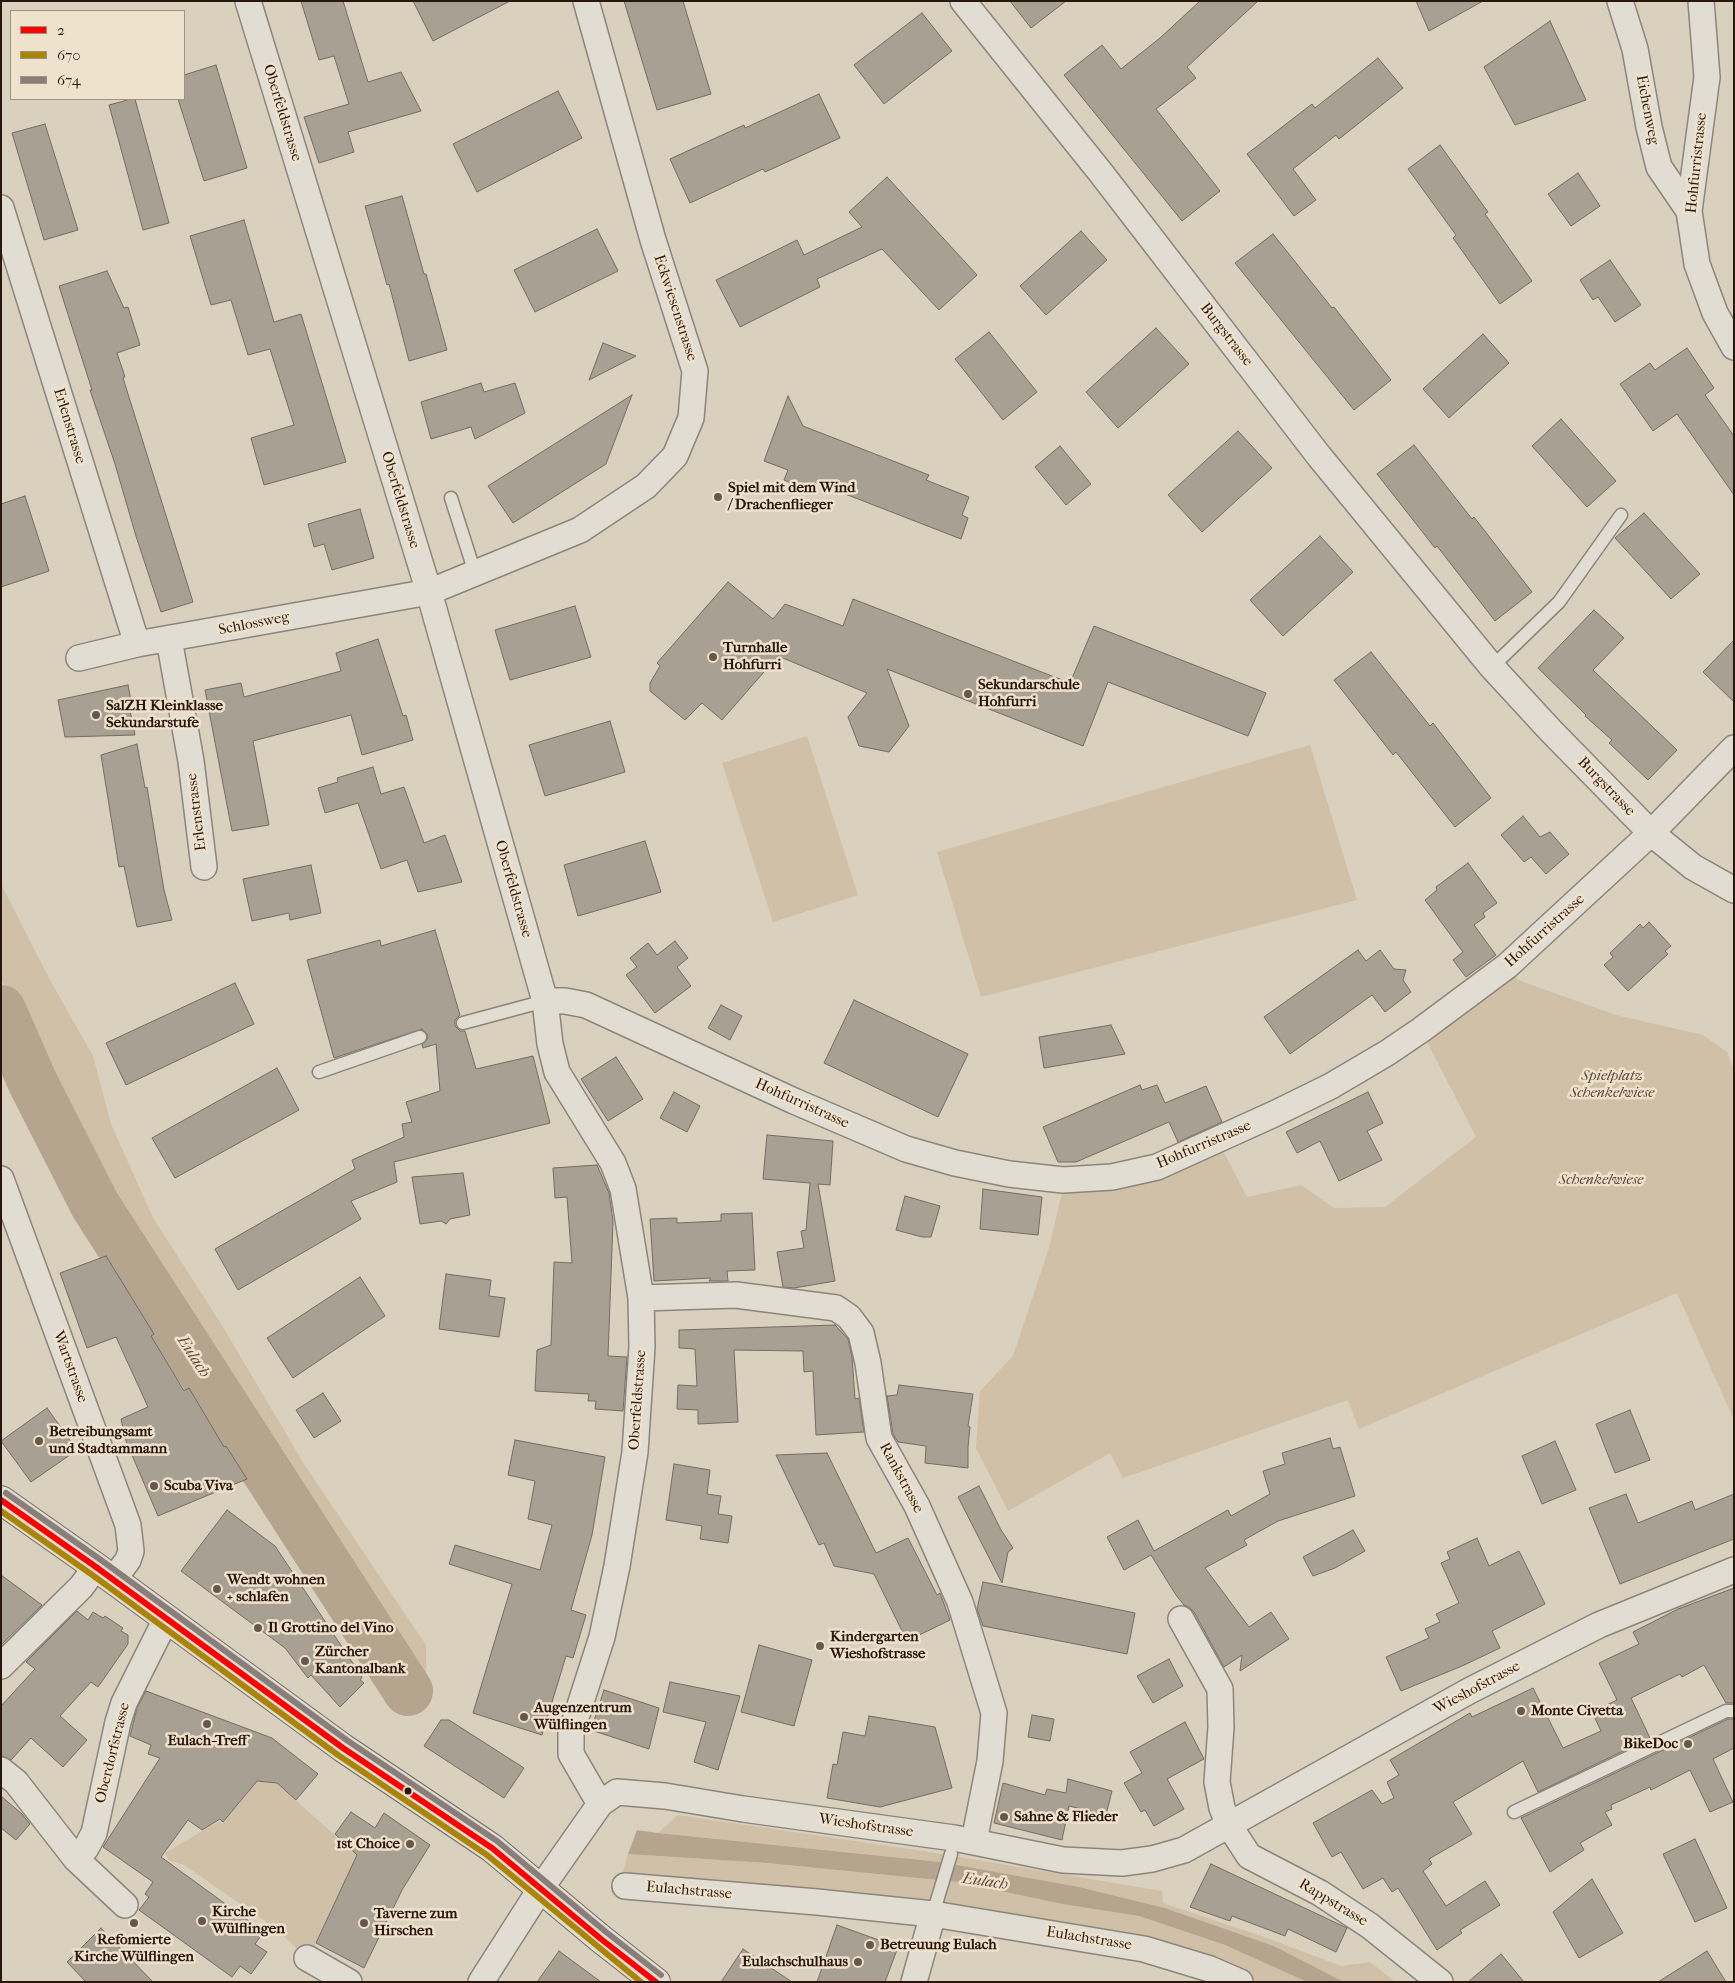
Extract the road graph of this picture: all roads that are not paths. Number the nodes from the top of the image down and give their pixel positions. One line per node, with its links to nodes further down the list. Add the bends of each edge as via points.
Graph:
1 (248, 1): 12 (street, Oberfeldstrasse)
2 (586, 1): 11 (street, Eckwiesenstrasse, via 653,240 695,371 691,418 675,456 646,486 580,530)
3 (963, 1): 16 (street, Burgstrasse, via 1319,456)
4 (1620, 1): 7 (street, Eichenweg, via 1635,49 1659,166)
5 (1701, 1): 7 (street, Hohfurristrasse, via 1707,77)
6 (1, 208): 14 (street, Erlenstrasse)
7 (1689, 211): 8 (street, Hohfurristrasse, via 1697,264 1715,314)
8 (1734, 347)
9 (451, 498): 11 (lane)
10 (1621, 515): 16 (lane, via 1558,602)
11 (475, 573): 12 (street, Eckwiesenstrasse)
12 (428, 592): 13 (street, Schlossweg); 21 (street, Oberfeldstrasse)
13 (169, 640): 14 (street, Schlossweg); 19 (street, Erlenstrasse, via 191,762)
14 (137, 644): 15 (street, Schlossweg)
15 (79, 658)
16 (1492, 667): 18 (street, Burgstrasse)
17 (1734, 748): 18 (street, Hohfurristrasse)
18 (1650, 833): 20 (street, Burgstrasse, via 1693,868); 21 (street, Hohfurristrasse, via 1507,966 1387,1053 1331,1086 1218,1141 1157,1167 1112,1177 1063,1180 1008,1174 906,1149 586,1005)
19 (204, 867)
20 (1734, 890)
21 (545, 1001): 22 (lane); 26 (street, Oberfeldstrasse, via 550,1044 558,1072 613,1163 623,1190)
22 (462, 1023)
23 (420, 1037): 24 (lane)
24 (319, 1072)
25 (1, 1180): 29 (street, Wartstrasse, via 128,1526 132,1551 128,1560)
26 (641, 1298): 35 (street, Oberfeldstrasse, via 642,1347 635,1452 617,1566 602,1637 571,1733 571,1754); 38 (street, Rankstrasse, via 736,1295 836,1308 849,1317 861,1333 879,1438 916,1506 960,1602 994,1713 990,1761)
27 (1, 1500): 29 (street)
28 (1734, 1570): 37 (street, Wieshofstrasse, via 1599,1626 1477,1687)
29 (105, 1573): 30 (street); 32 (street, via 82,1587)
30 (166, 1619): 40 (street, Oberdorfstrasse, via 124,1703 94,1833); 42 (street, via 342,1748 492,1848)
31 (1181, 1619): 37 (street, via 1220,1689 1217,1782)
32 (1, 1666)
33 (1734, 1711): 36 (lane, via 1726,1711)
34 (1, 1770): 40 (street, via 16,1782)
35 (600, 1804): 38 (street, Wieshofstrasse, via 617,1792 665,1796 742,1810); 42 (street, Wieshofstrasse)
36 (1514, 1812)
37 (1229, 1825): 38 (street, Wieshofstrasse, via 1184,1850 1122,1864 1063,1860); 51 (street, Rappstrasse, via 1248,1856 1320,1893 1370,1926)
38 (974, 1842)
39 (951, 1854): 43 (lane)
40 (76, 1859): 44 (street)
41 (625, 1886): 43 (street, Eulachstrasse)
42 (541, 1888): 47 (street, Wieshofstrasse); 48 (street)
43 (935, 1903): 49 (street); 50 (street, Eulachstrasse, via 1144,1949 1210,1969)
44 (125, 1905)
45 (307, 1958): 46 (street)
46 (349, 1982)
47 (481, 1982)
48 (656, 1982)
49 (914, 1982)
50 (1240, 1982)
51 (1440, 1982)

